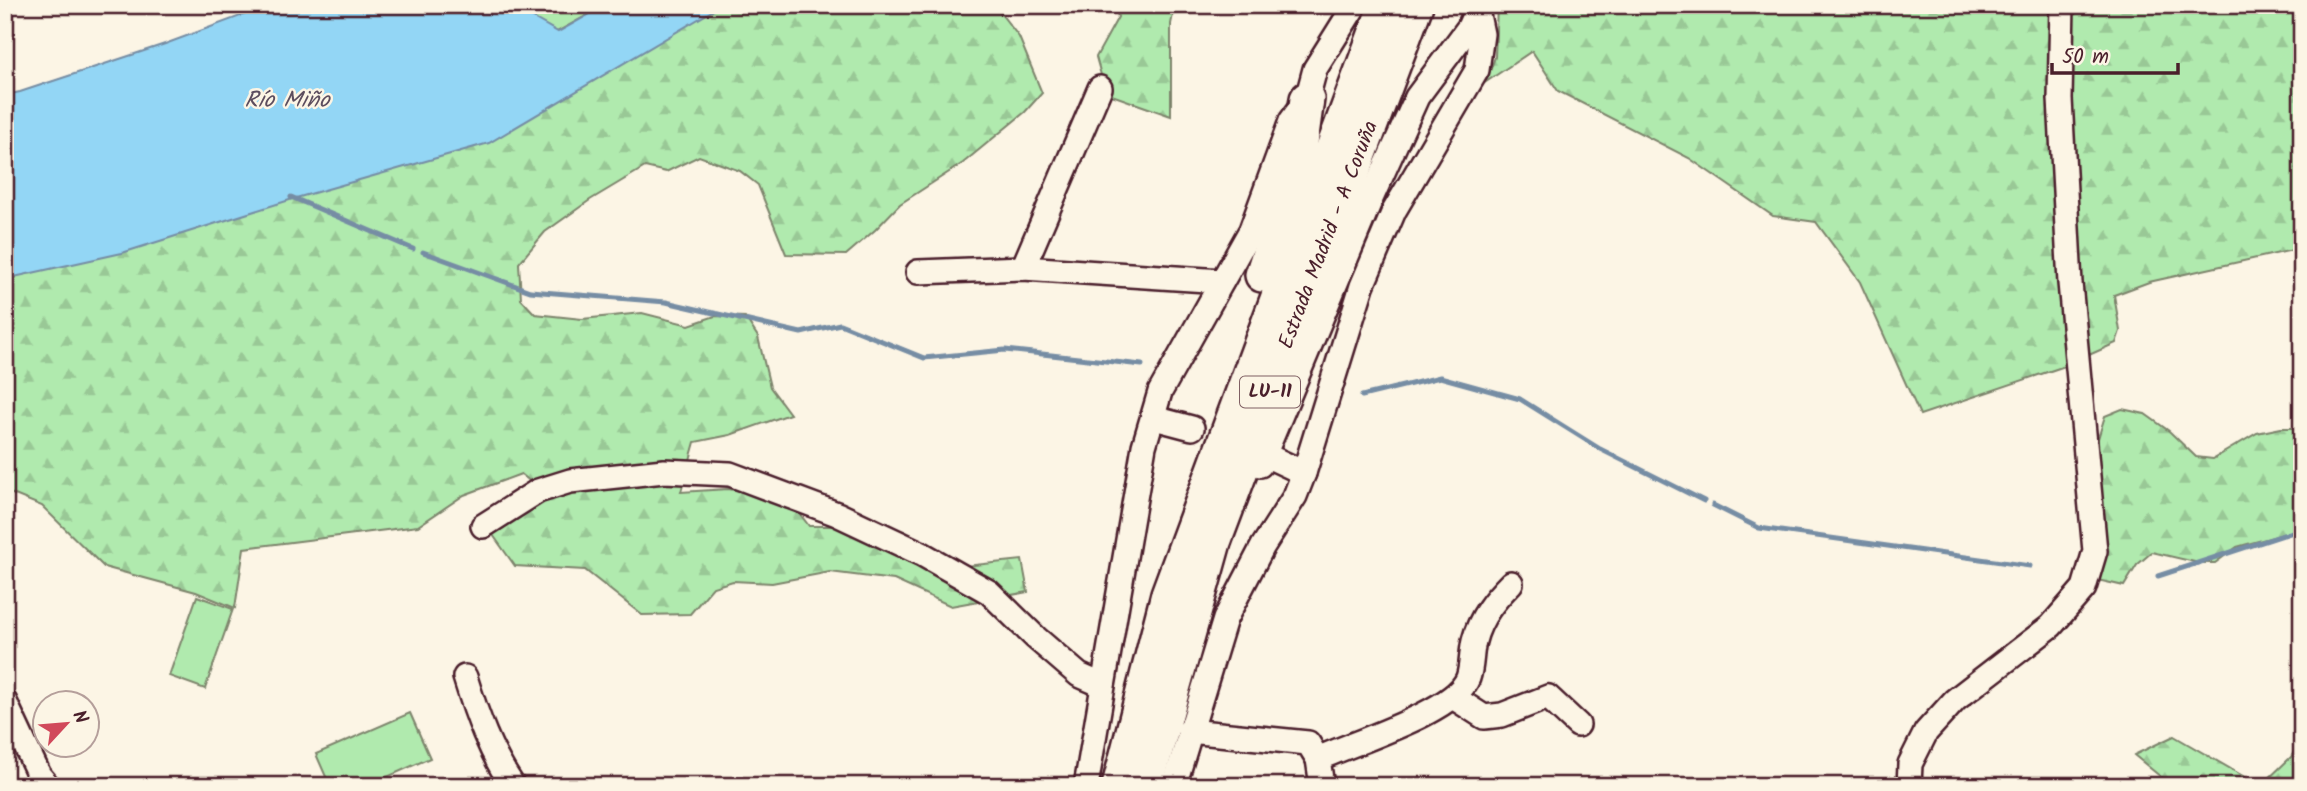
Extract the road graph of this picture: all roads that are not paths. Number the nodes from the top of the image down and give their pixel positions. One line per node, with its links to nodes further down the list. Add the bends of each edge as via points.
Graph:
1 (1355, 5): 7 (street, via 1315,69)
2 (1386, 5): 29 (highway, Estrada Madrid - A Coruña / LU-11, via 1168,594)
3 (1416, 5): 21 (highway, Estrada Madrid - A Coruña / LU-11, via 1214,542)
4 (2062, 5): 33 (street, via 2060,99 2070,283 2095,551 2084,588 2051,626 1955,700 1926,732 1910,764)
5 (1477, 7): 14 (street, via 1482,34 1476,70 1394,211 1362,286); 21 (street, via 1469,27 1417,97 1386,166 1243,505)
6 (1100, 88): 8 (street)
7 (1307, 99): 10 (street, via 1291,121 1251,230); 28 (highway, via 1298,164 1162,574 1126,700)
8 (1023, 268): 9 (street); 10 (street)
9 (918, 272)
10 (1222, 281): 11 (street, via 1160,393)
11 (1154, 418): 12 (street); 18 (street, via 1144,446)
12 (1192, 428)
13 (1274, 459): 14 (street)
14 (1304, 473): 23 (street, via 1225,620)
15 (483, 526): 18 (street, via 538,491 569,481 664,471 730,474 837,514 989,592 1079,675)
16 (1511, 583): 19 (street, via 1491,604 1474,638)
17 (465, 677): 26 (street, via 478,721)
18 (1102, 685): 27 (street)
19 (1460, 688): 22 (street, via 1484,717 1548,697); 24 (street, via 1386,732)
20 (5, 702): 25 (street)
21 (1169, 703): 30 (highway, Estrada Madrid - A Coruña / LU-11)
22 (1578, 724)
23 (1189, 732): 24 (street, via 1308,743); 31 (street)
24 (1318, 760): 32 (street)
25 (47, 786)
26 (513, 786)
27 (1086, 786)
28 (1109, 786)
29 (1119, 786)
30 (1148, 786)
31 (1174, 786)
32 (1322, 786)
33 (1909, 786)

